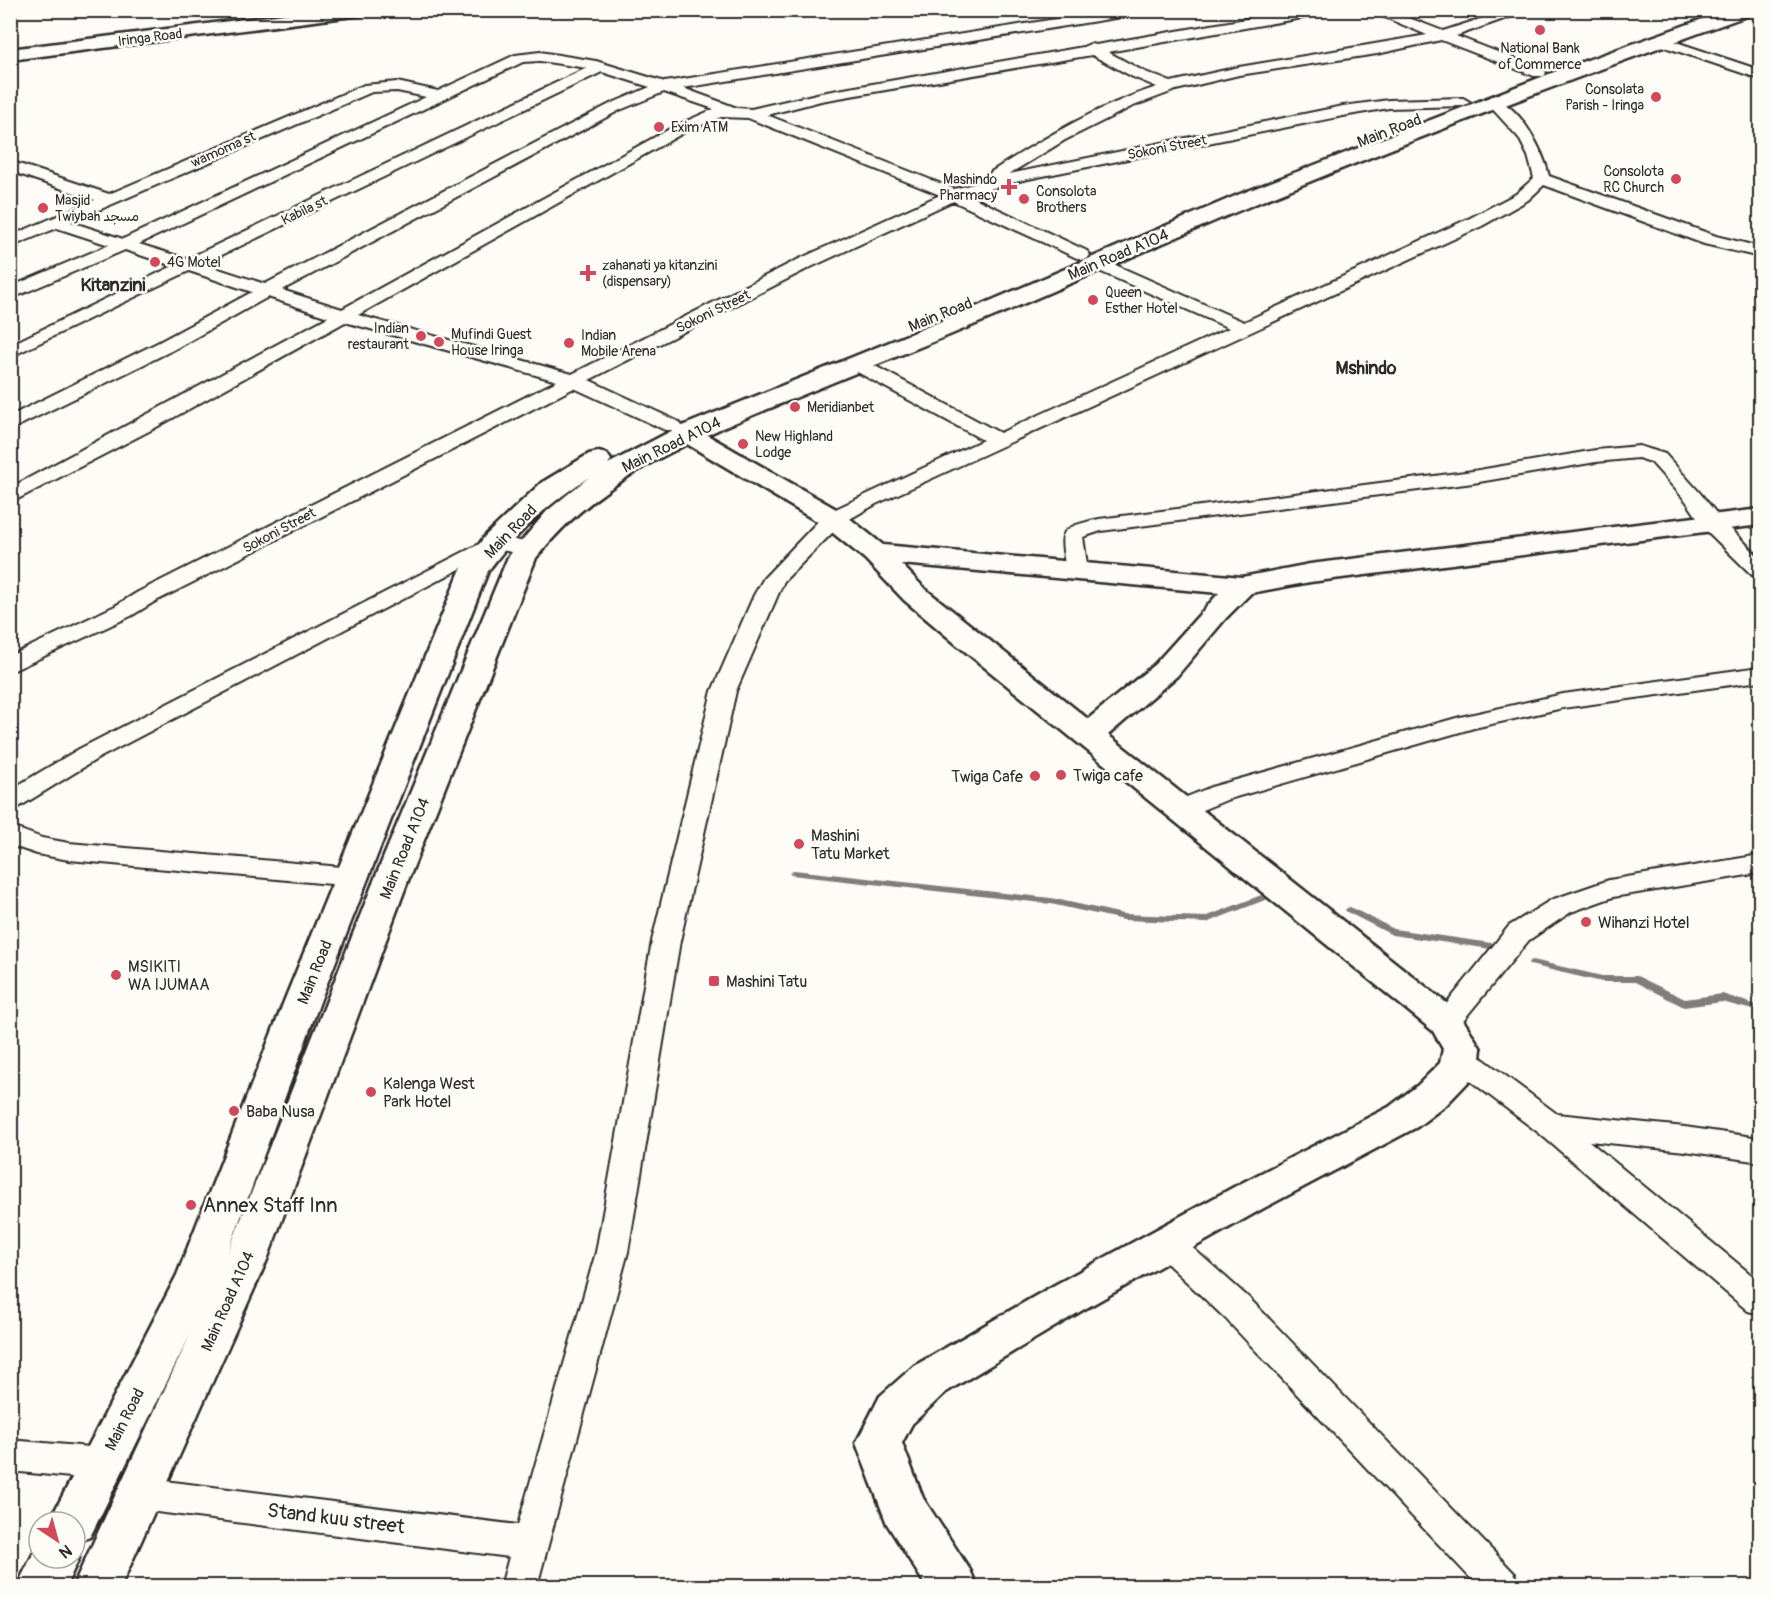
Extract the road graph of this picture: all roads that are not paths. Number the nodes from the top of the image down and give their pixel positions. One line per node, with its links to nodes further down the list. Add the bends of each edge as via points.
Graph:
1 (361, 10): 12 (main road, Iringa Road)
2 (1140, 10): 8 (street)
3 (1325, 10): 11 (street)
4 (1374, 10): 9 (street)
5 (1523, 10): 9 (street)
6 (1718, 10): 14 (main road)
7 (1746, 10): 10 (main road)
8 (1051, 25): 11 (street); 16 (street)
9 (1444, 35): 14 (street); 17 (street)
10 (1661, 42): 15 (street); 20 (main road)
11 (1095, 51): 17 (street); 21 (street)
12 (10, 55)
13 (599, 68): 16 (street); 18 (street, via 532,55); 33 (street, Kabila st)
14 (1539, 73): 19 (main road)
15 (1761, 75)
16 (663, 87): 21 (street); 34 (street, via 615,108)
17 (1170, 87): 25 (street, via 1041,147)
18 (441, 96): 27 (street, wamoma st, via 398,85 369,87); 30 (street)
19 (1463, 102): 22 (main road, Main Road); 25 (street, Sokoni Street, via 1421,102 1343,111)
20 (1494, 103): 22 (main road); 24 (street, via 1527,137 1537,154)
21 (743, 113): 26 (street); 36 (street, via 718,113 681,129)
22 (1324, 163): 32 (main road, Main Road)
23 (10, 166): 27 (street)
24 (1542, 179): 31 (street, via 1710,240); 37 (street, via 1502,210)
25 (982, 185): 26 (street, Sokoni Street)
26 (955, 194): 32 (street); 40 (street, Sokoni Street, via 806,263)
27 (109, 199): 28 (street, wamoma st)
28 (58, 223): 29 (street, wamoma st); 30 (street)
29 (10, 242)
30 (123, 245): 33 (street); 35 (street)
31 (1761, 252)
32 (1089, 259): 37 (street); 39 (main road, Main Road A104, via 984,312); 42 (main road, Main Road, via 757,389)
33 (190, 266): 34 (street); 38 (street, Kabila st)
34 (267, 291): 36 (street); 41 (street)
35 (10, 294)
36 (342, 315): 40 (street); 44 (street)
37 (1243, 328): 43 (street)
38 (10, 352)
39 (855, 363): 42 (main road, Main Road A104); 43 (street)
40 (573, 380): 42 (street); 53 (street, Sokoni Street)
41 (10, 424)
42 (679, 429): 46 (main road); 48 (main road, Main Road A104)
43 (1000, 441): 46 (street)
44 (10, 497)
45 (1761, 517): 47 (main road)
46 (833, 519): 49 (main road); 71 (street, via 775,578 724,692 666,941 612,1252)
47 (1713, 524): 50 (street); 51 (street, via 1658,458 1631,452 1086,528 1072,537); 52 (main road, via 1310,573)
48 (512, 545): 56 (street, via 108,744); 60 (main road, Main Road, via 474,571); 69 (main road, Main Road A104, via 522,557 392,878 246,1260)
49 (875, 553): 51 (main road); 55 (main road, via 914,594)
50 (1761, 570)
51 (1077, 571): 52 (main road)
52 (1242, 586): 55 (main road, via 1166,670)
53 (10, 665)
54 (1761, 674): 57 (street, via 1563,701 1469,722 1220,793)
55 (1088, 735): 57 (main road)
56 (10, 801)
57 (1181, 809): 61 (main road)
58 (14, 843): 60 (street)
59 (1761, 864): 61 (street, via 1609,889 1561,906 1519,933)
60 (353, 877): 68 (main road, Main Road, via 198,1276)
61 (1446, 1022): 62 (main road, via 1462,1049)
62 (1461, 1058): 63 (street); 65 (main road, via 1455,1071 1432,1095 1403,1117)
63 (1550, 1125): 64 (street); 66 (street)
64 (1761, 1150)
65 (1166, 1243): 76 (main road, via 930,1379 896,1410 879,1443 904,1509); 77 (street, via 1237,1308)
66 (1761, 1301)
67 (10, 1455): 68 (street)
68 (101, 1464): 70 (main road, Main Road)
69 (141, 1494): 71 (street, Stand kuu street); 74 (main road, Main Road A104)
70 (79, 1510)
71 (531, 1543): 75 (street)
72 (49, 1570): 73 (main road)
73 (41, 1587)
74 (97, 1587)
75 (519, 1587)
76 (953, 1587)
77 (1502, 1587)

